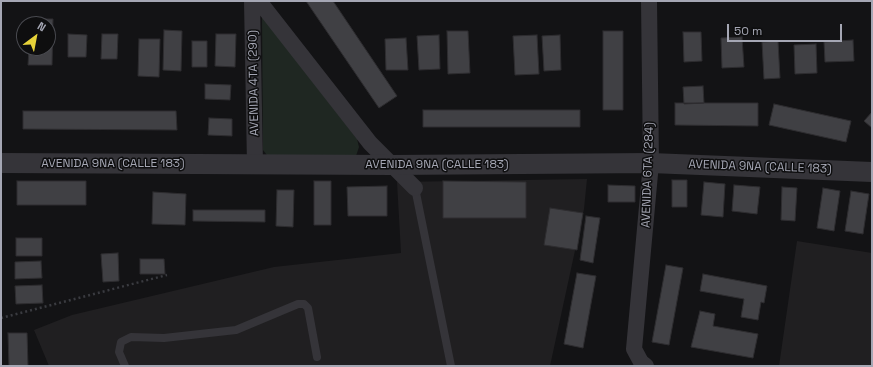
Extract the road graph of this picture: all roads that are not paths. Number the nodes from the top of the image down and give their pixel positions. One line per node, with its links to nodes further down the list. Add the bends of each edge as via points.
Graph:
1 (252, 1): 6 (street, AVENIDA 4TA (290))
2 (259, 1): 7 (street, via 370,143)
3 (650, 1): 5 (street, AVENIDA 6TA (284))
4 (1, 163): 6 (street, AVENIDA 9NA (CALLE 183))
5 (651, 163): 7 (street, AVENIDA 9NA (CALLE 183)); 8 (street, AVENIDA 9NA (CALLE 183)); 13 (street, AVENIDA 6TA (284), via 634,349 640,362)
6 (255, 165): 7 (street, AVENIDA 9NA (CALLE 183))
7 (392, 165): 9 (street)
8 (872, 172)
9 (415, 188): 12 (lane)
10 (317, 358): 11 (lane, via 308,308 304,304 298,304 236,330 164,338 131,337 122,342 119,352)
11 (125, 366)
12 (451, 366)
13 (646, 366)

